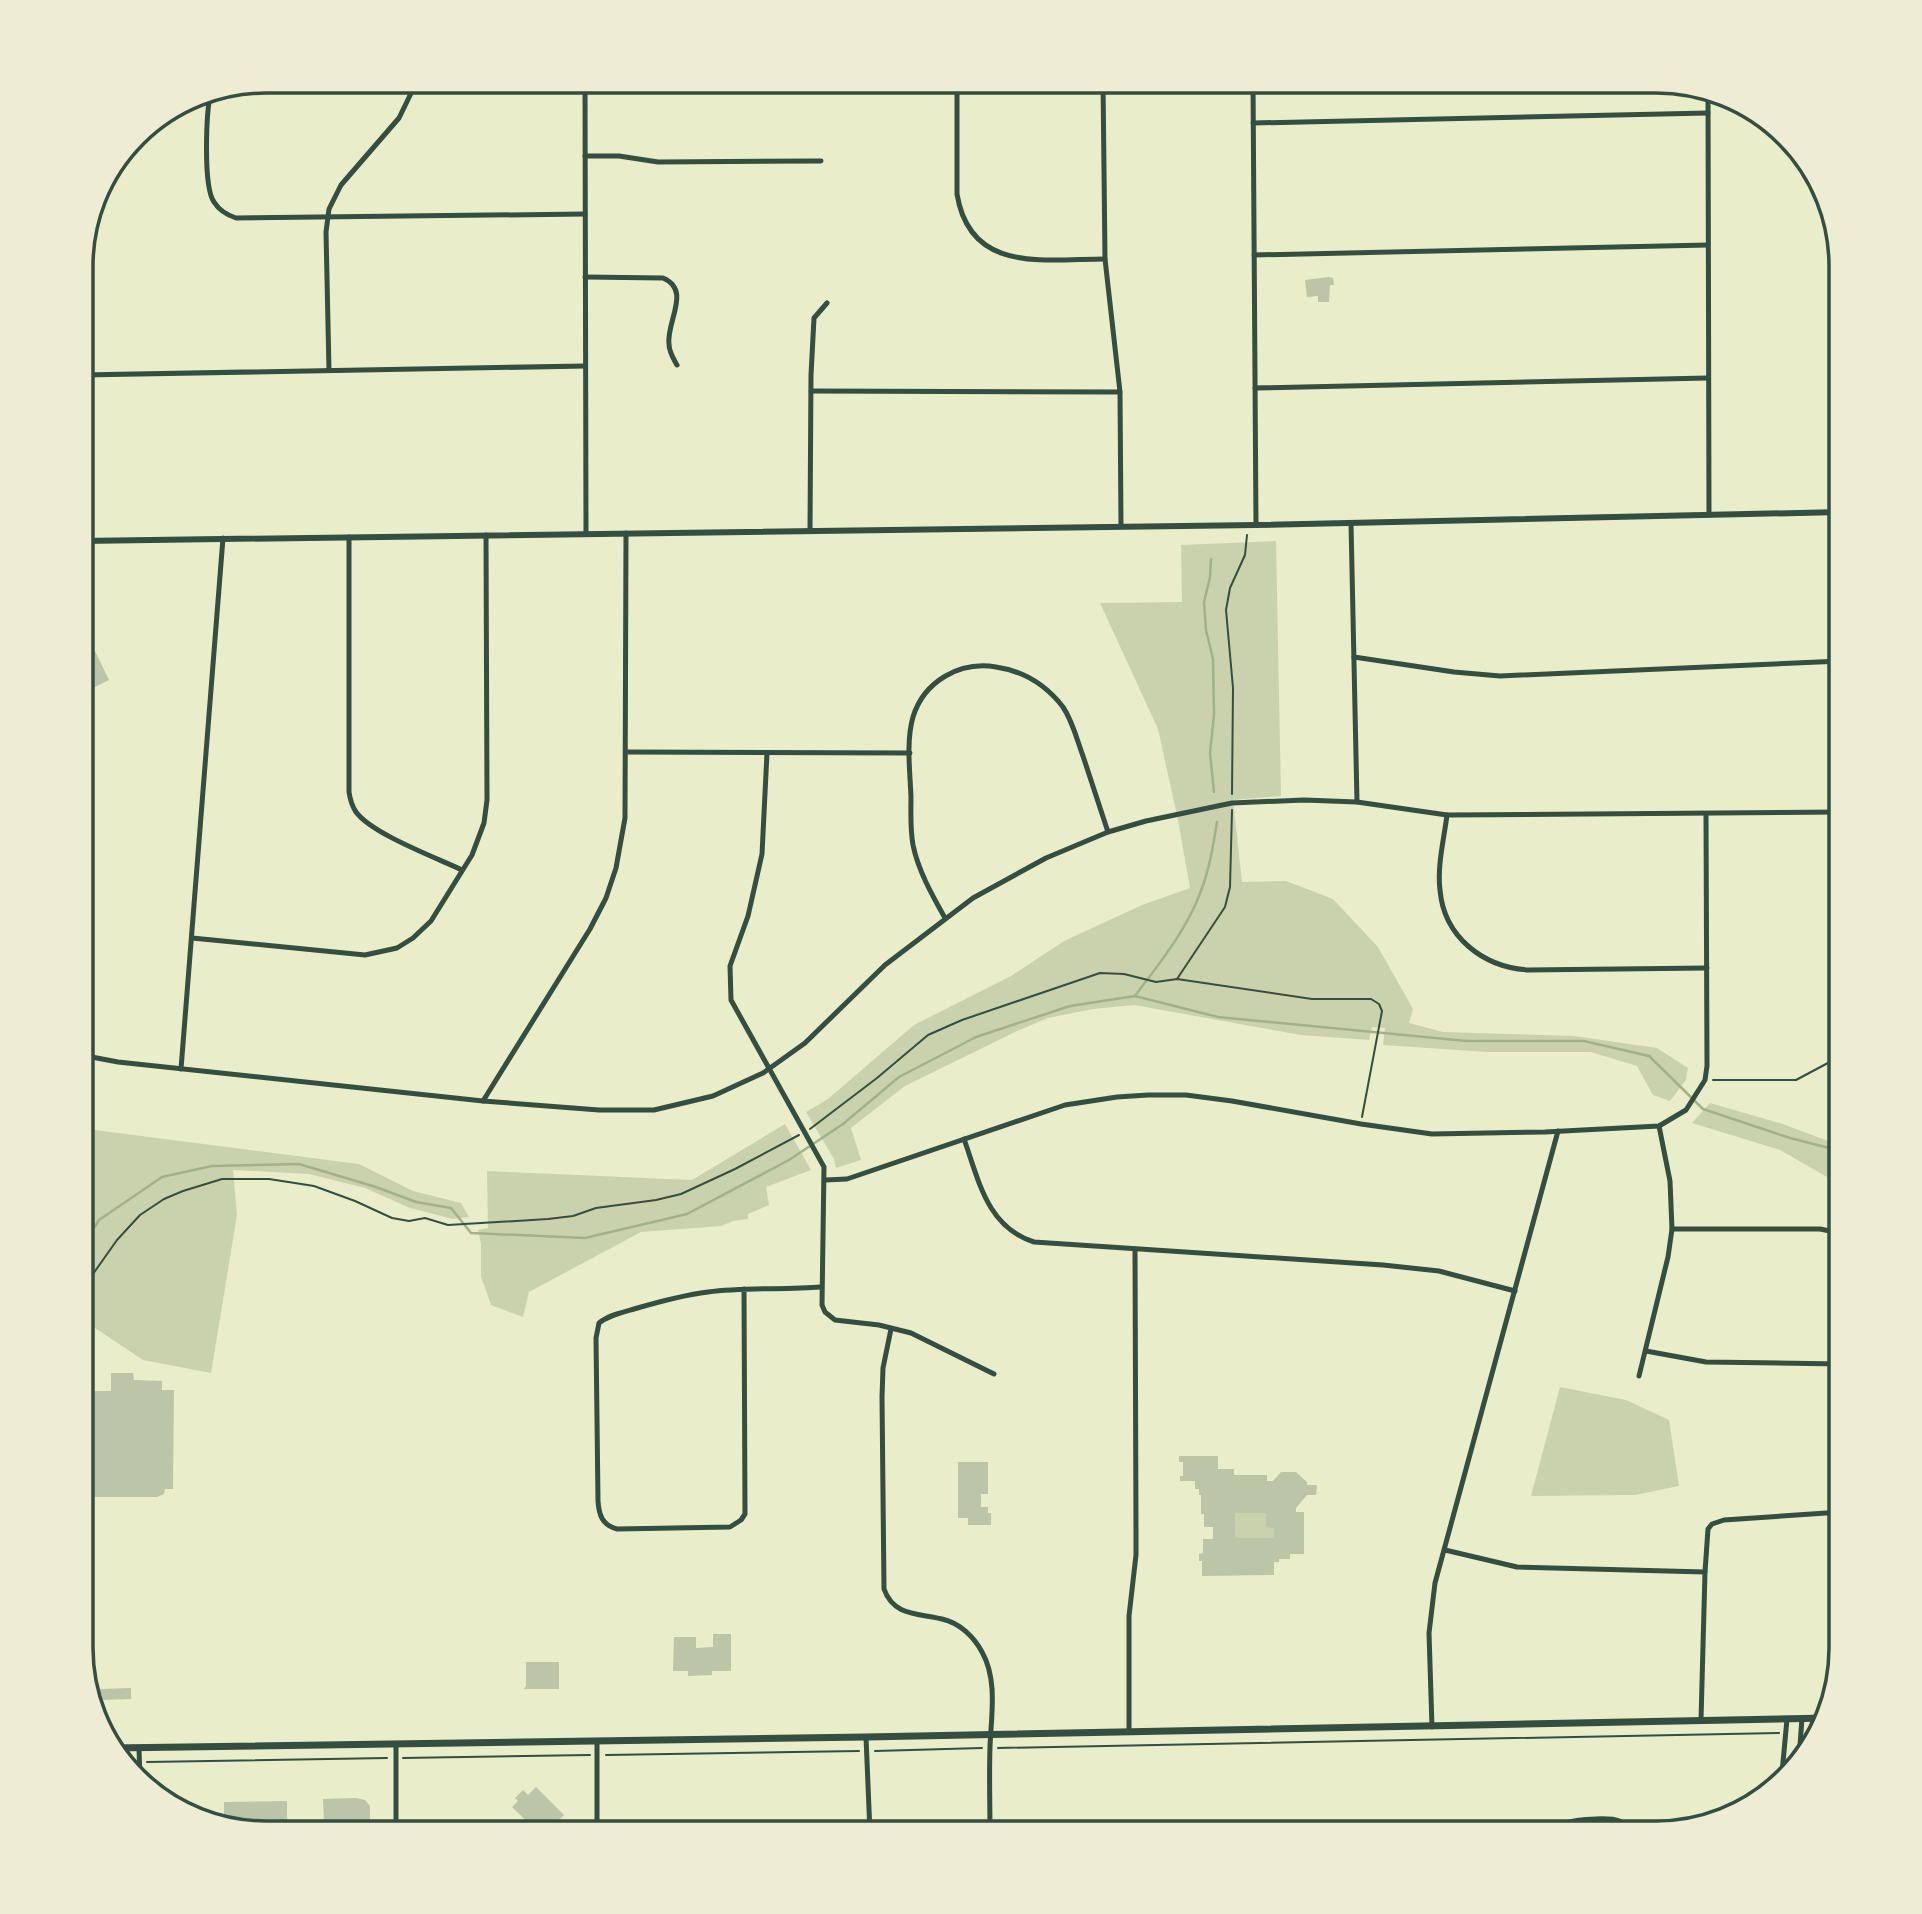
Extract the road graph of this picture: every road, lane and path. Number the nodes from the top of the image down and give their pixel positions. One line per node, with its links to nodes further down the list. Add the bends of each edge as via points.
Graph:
1 (410, 93): 13 (street, via 398,118 341,185)
2 (585, 93): 10 (street)
3 (957, 93): 16 (street, via 957,194 971,232 991,249 1015,258)
4 (1103, 93): 16 (street)
5 (1253, 93): 9 (street)
6 (210, 102): 13 (street, via 208,187 221,210 236,218)
7 (1709, 102): 8 (street)
8 (1709, 113): 9 (street); 14 (street)
9 (1253, 123): 15 (street)
10 (585, 156): 11 (street, via 657,162); 12 (street)
11 (821, 161)
12 (585, 214): 13 (street); 17 (street)
13 (327, 217): 21 (street)
14 (1708, 245): 15 (street); 23 (street)
15 (1254, 256): 24 (street)
16 (1105, 259): 26 (street)
17 (585, 277): 19 (street, via 670,281 678,296 668,345); 20 (street)
18 (827, 303): 25 (street, via 814,318)
19 (677, 365)
20 (585, 366): 21 (street); 34 (street)
21 (329, 370): 22 (street)
22 (93, 375)
23 (1709, 378): 24 (street); 28 (street)
24 (1255, 388): 30 (street)
25 (811, 391): 26 (street); 32 (street)
26 (1120, 392): 31 (street)
27 (1829, 512): 28 (street)
28 (1709, 515): 29 (street)
29 (1351, 523): 30 (street); 40 (street)
30 (1256, 525): 31 (street)
31 (1121, 526): 32 (street)
32 (810, 531): 33 (street)
33 (626, 533): 34 (street); 42 (street)
34 (586, 534): 36 (street)
35 (1247, 534): 46 (path, via 1245,555 1226,610 1233,688)
36 (486, 535): 37 (street); 51 (street, via 487,800 479,841)
37 (349, 537): 38 (street); 51 (street, via 351,802 362,819 382,832)
38 (223, 538): 39 (street); 53 (street)
39 (93, 541)
40 (1354, 657): 41 (street, via 1500,676); 45 (street)
41 (1829, 662)
42 (627, 752): 43 (street); 61 (street, via 622,843 606,898)
43 (767, 753): 44 (street); 59 (street, via 760,866 729,973 735,1010)
44 (910, 753): 50 (street, via 913,716 932,685 964,667 1012,669 1037,682 1062,707 1073,726); 52 (street, via 909,814 914,846)
45 (1357, 802): 46 (street); 48 (street)
46 (1232, 803): 50 (street); 55 (path, via 1230,887 1225,907)
47 (1829, 812): 49 (street)
48 (1447, 815): 49 (street); 54 (street, via 1439,878 1442,903 1454,931 1482,957 1503,967 1528,970)
49 (1706, 815): 54 (street)
50 (1108, 832): 52 (street, via 1000,882)
51 (462, 870): 53 (street, via 431,921 413,939 377,954)
52 (945, 918): 59 (street, via 885,965 806,1043)
53 (192, 938): 58 (street)
54 (1707, 968): 60 (street)
55 (1177, 979): 62 (path, via 1312,999 1371,999 1379,1004 1382,1011); 65 (path, via 1152,981 1100,974 928,1035)
56 (93, 1057): 58 (street)
57 (1829, 1063): 60 (path, via 1796,1080)
58 (181, 1069): 61 (street)
59 (769, 1069): 61 (street, via 713,1096 654,1110); 65 (street)
60 (1705, 1080): 63 (street, via 1686,1110)
61 (482, 1101)
62 (1361, 1124): 64 (street, via 1432,1134); 66 (street, via 1232,1101 1148,1095 1065,1105)
63 (1659, 1126): 64 (street); 68 (street, via 1670,1181)
64 (1558, 1131): 74 (street)
65 (807, 1135): 67 (street, via 824,1167); 71 (path, via 681,1194 573,1216 457,1225 425,1218 392,1218 314,1186 269,1178 222,1179 164,1199 140,1215)
66 (964, 1139): 67 (street, via 847,1178); 70 (street, via 987,1202 1013,1232 1048,1244)
67 (825, 1180): 72 (street)
68 (1672, 1229): 69 (street); 76 (street)
69 (1829, 1231)
70 (1135, 1249): 74 (street, via 1439,1271); 88 (street, via 1136,1530 1129,1616)
71 (93, 1274)
72 (821, 1287): 73 (street); 75 (street, via 825,1312 835,1320)
73 (744, 1289): 73 (street, via 681,1296 599,1323 598,1501 602,1521 609,1526 730,1527 745,1514)
74 (1515, 1291): 81 (street)
75 (891, 1329): 78 (street, via 911,1333); 92 (street, via 882,1397 884,1589 901,1611 958,1625 978,1645 990,1676)
76 (1646, 1351): 77 (street, via 1706,1362); 79 (street)
77 (1829, 1364)
78 (994, 1374)
79 (1639, 1376)
80 (1829, 1513): 82 (street, via 1717,1522 1708,1529)
81 (1445, 1550): 82 (street, via 1517,1567); 87 (street, via 1430,1614)
82 (1705, 1572): 86 (street)
83 (1787, 1718): 84 (main road); 86 (main road); 91 (street)
84 (1802, 1718): 85 (main road); 89 (street)
85 (1814, 1718)
86 (1701, 1720): 87 (main road)
87 (1432, 1727): 88 (main road)
88 (1129, 1732): 92 (main road)
89 (1801, 1732): 90 (path); 96 (street)
90 (1807, 1732)
91 (1787, 1733): 99 (path); 104 (street)
92 (991, 1734): 93 (main road); 99 (street)
93 (866, 1737): 94 (main road); 100 (street)
94 (597, 1741): 95 (main road); 101 (street)
95 (396, 1744): 98 (main road); 102 (street)
96 (1800, 1744)
97 (125, 1748): 98 (main road)
98 (139, 1748): 103 (street)
99 (990, 1748): 100 (path); 109 (street)
100 (868, 1751): 101 (path); 108 (street)
101 (597, 1755): 102 (path); 107 (street)
102 (396, 1758): 103 (path); 106 (street)
103 (139, 1762): 105 (street)
104 (1783, 1765)
105 (139, 1766)
106 (396, 1821)
107 (597, 1821)
108 (870, 1821)
109 (990, 1821)
110 (1583, 1821): 111 (street)
111 (1620, 1821)

